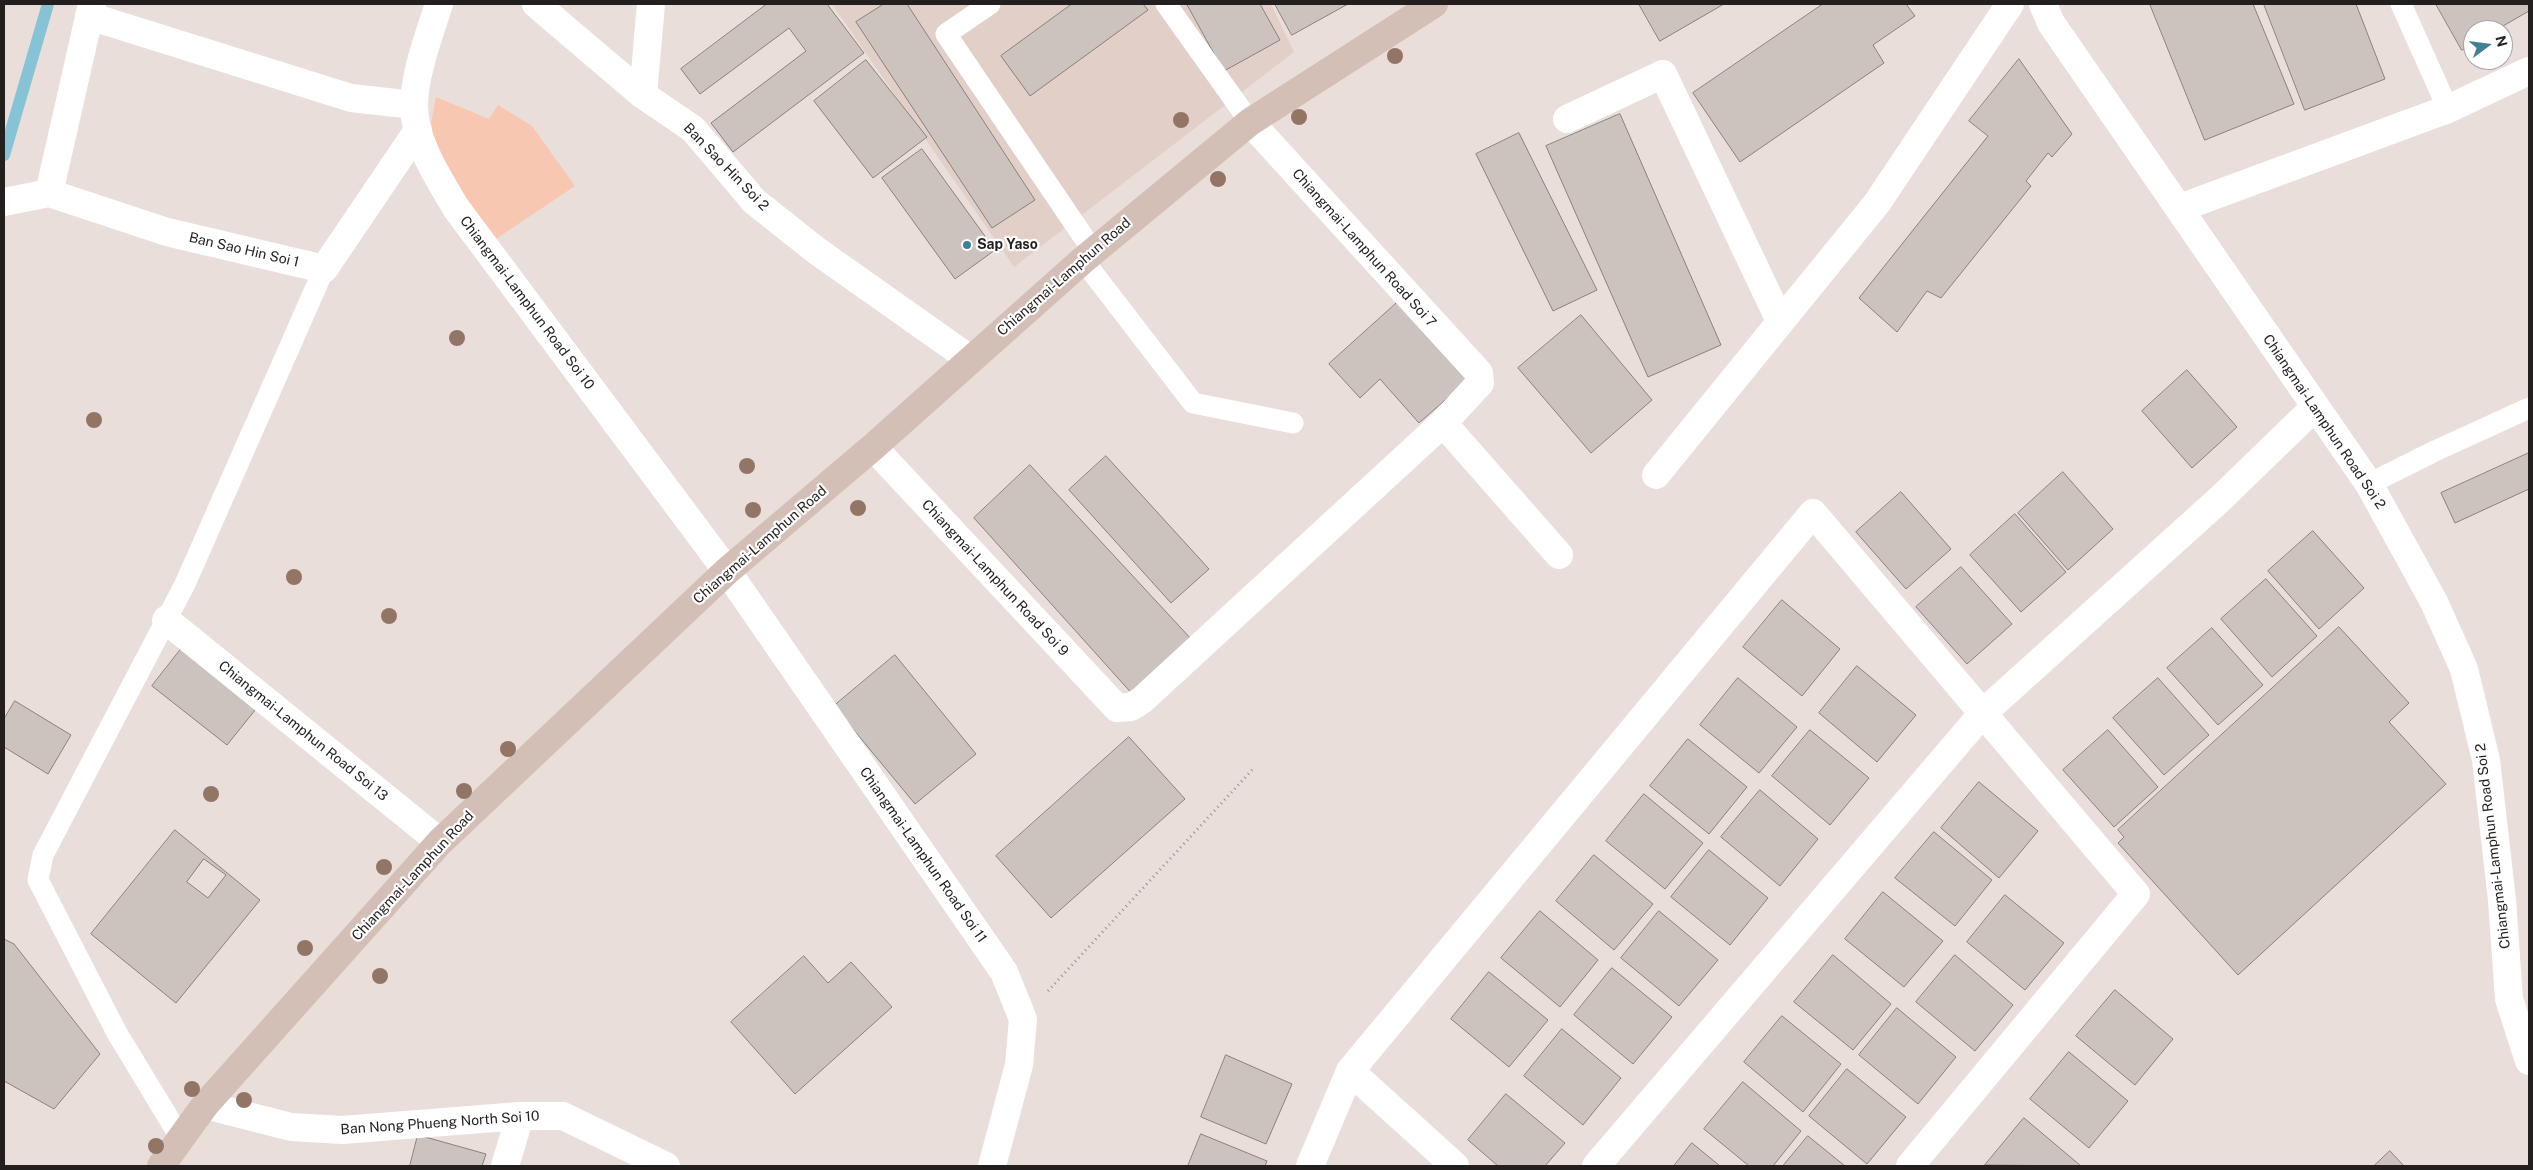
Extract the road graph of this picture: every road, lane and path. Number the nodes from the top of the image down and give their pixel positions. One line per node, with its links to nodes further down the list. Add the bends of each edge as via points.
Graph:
1 (439, 4): 14 (street, via 422,57)
2 (536, 4): 12 (street, Ban Sao Hin Soi 2)
3 (651, 4): 12 (street)
4 (990, 4): 20 (lane, via 946,34)
5 (1166, 4): 16 (lane)
6 (1434, 4): 16 (main road, Chiangmai-Lamphun Road)
7 (2010, 4): 22 (street, via 1876,203)
8 (2043, 4): 19 (street, Chiangmai-Lamphun Road Soi 2, via 2051,22)
9 (2401, 4): 13 (lane)
10 (90, 10): 14 (street); 17 (street)
11 (2529, 71): 13 (street)
12 (643, 95): 23 (street, Ban Sao Hin Soi 2, via 693,129 754,201 816,251)
13 (2448, 109): 19 (street)
14 (416, 117): 21 (street); 32 (street, Chiangmai-Lamphun Road Soi 10, via 432,167 456,208)
15 (1567, 119): 22 (street, via 1663,74)
16 (1250, 122): 20 (main road, Chiangmai-Lamphun Road); 27 (street, Chiangmai-Lamphun Road Soi 7, via 1479,373 1480,383)
17 (49, 193): 18 (street, Ban Sao Hin Soi 1); 21 (street, Ban Sao Hin Soi 1, via 167,232)
18 (4, 202)
19 (2180, 208): 24 (street, Chiangmai-Lamphun Road Soi 2)
20 (1088, 255): 23 (main road, Chiangmai-Lamphun Road); 26 (lane, via 1193,402)
21 (324, 269): 33 (lane)
22 (1780, 321): 29 (street)
23 (970, 359): 28 (main road, Chiangmai-Lamphun Road)
24 (2315, 407): 30 (street, Chiangmai-Lamphun Road Soi 2); 34 (street, via 2220,499)
25 (2529, 408): 30 (lane)
26 (1293, 423)
27 (1443, 423): 28 (street, Chiangmai-Lamphun Road Soi 9, via 1142,700 1131,707 1117,708); 31 (street)
28 (873, 447): 32 (main road, Chiangmai-Lamphun Road)
29 (1656, 476)
30 (2369, 484): 38 (street, Chiangmai-Lamphun Road Soi 2, via 2434,602 2464,669 2486,760 2502,900 2509,999)
31 (1559, 555)
32 (727, 571): 36 (main road, Chiangmai-Lamphun Road); 37 (street, Chiangmai-Lamphun Road Soi 11, via 1004,972)
33 (166, 620): 36 (street, Chiangmai-Lamphun Road Soi 13); 42 (lane, via 43,855 38,880 118,1034)
34 (1983, 714): 39 (street, via 1813,513); 49 (street); 50 (street, via 2136,894)
35 (1253, 769): 37 (path)
36 (440, 842): 40 (main road, Chiangmai-Lamphun Road)
37 (1023, 1019): 46 (street, Chiangmai-Lamphun Road Soi 11, via 1020,1065)
38 (2529, 1062)
39 (1350, 1072): 47 (street); 48 (street)
40 (205, 1105): 41 (street, Ban Nong Phueng North Soi 10, via 291,1127 342,1130); 42 (main road, Chiangmai-Lamphun Road)
41 (520, 1116): 44 (street); 45 (street, Ban Nong Phueng North Soi 10, via 563,1116)
42 (180, 1137): 43 (main road, Chiangmai-Lamphun Road)
43 (161, 1166)
44 (505, 1166)
45 (666, 1166)
46 (992, 1166)
47 (1310, 1166)
48 (1455, 1166)
49 (1596, 1166)
50 (1910, 1166)

